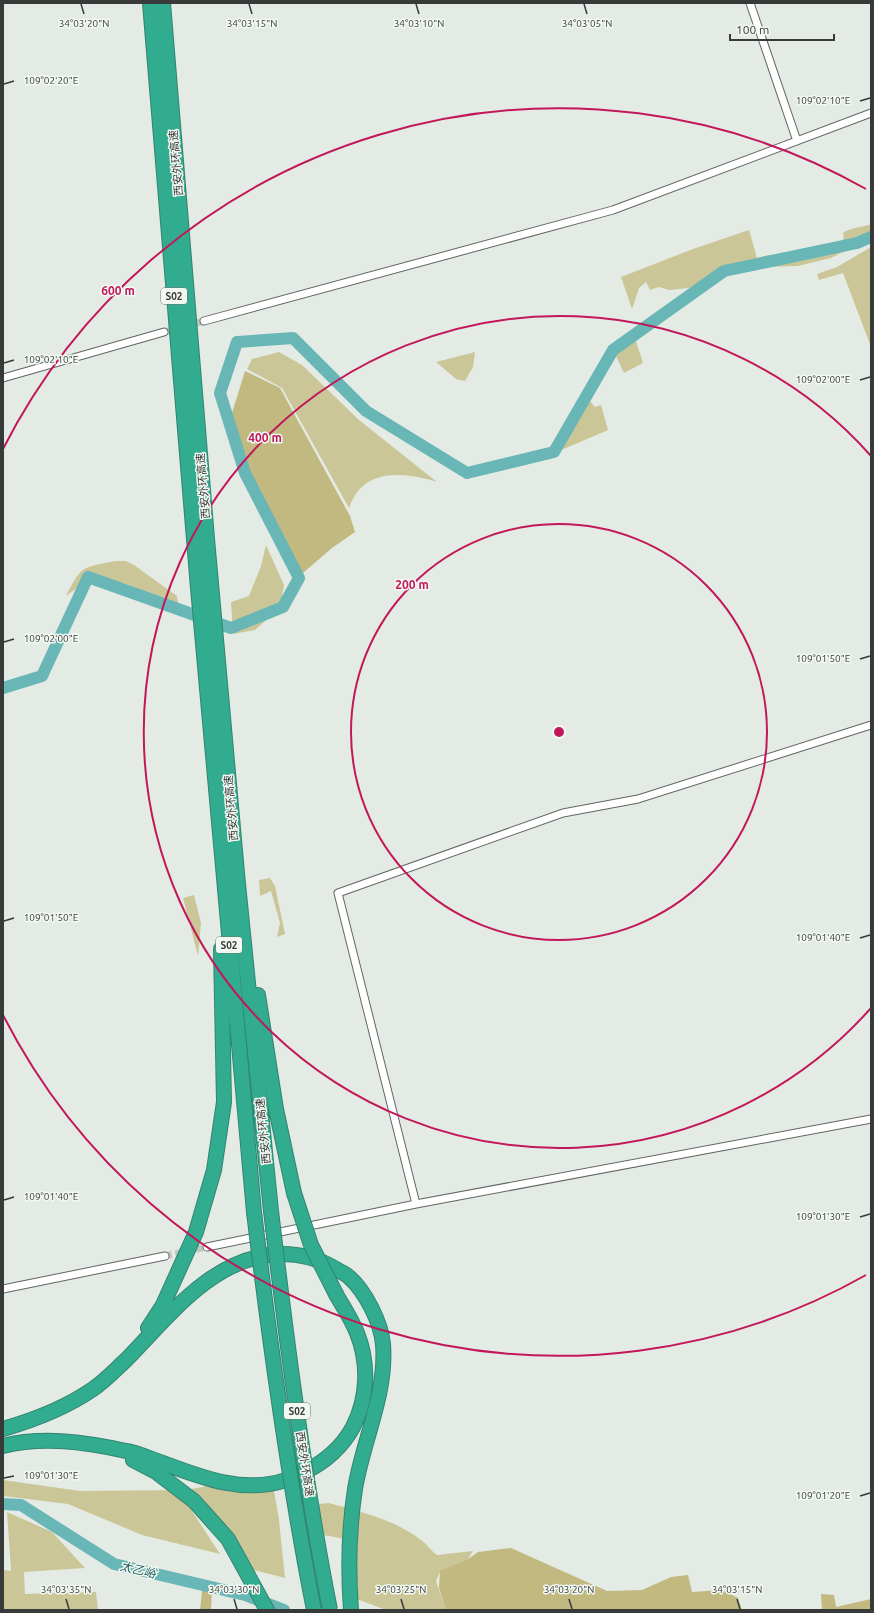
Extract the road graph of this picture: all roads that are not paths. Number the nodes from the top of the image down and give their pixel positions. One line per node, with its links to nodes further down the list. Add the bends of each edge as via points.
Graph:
1 (150, 3): 9 (highway, 西安外环高速 / S02)
2 (164, 3): 9 (highway, 西安外环高速 / S02)
3 (750, 3): 5 (street)
4 (871, 113): 5 (street)
5 (797, 141): 6 (street, via 613,210)
6 (204, 321)
7 (164, 332): 8 (street)
8 (3, 378)
9 (205, 588): 10 (highway, 西安外环高速 / S02)
10 (213, 678): 12 (highway, 西安外环高速 / S02); 13 (highway, 西安外环高速 / S02)
11 (871, 725): 15 (street, via 638,799 563,813 338,893)
12 (216, 798): 19 (highway, via 224,1102 214,1170 196,1232 163,1305); 24 (highway, 西安外环高速 / S02, bridge, via 254,1212 269,1339)
13 (231, 801): 21 (highway, bridge, via 276,1109 294,1193 311,1245 357,1332 366,1360 364,1393 359,1415 348,1437 330,1455 287,1480 265,1484 237,1486 206,1479 127,1451); 25 (highway, 西安外环高速 / S02, bridge, via 286,1338)
14 (871, 1119): 15 (street)
15 (416, 1204): 16 (street)
16 (207, 1247)
17 (165, 1256): 18 (street)
18 (3, 1289)
19 (119, 1366): 20 (highway, via 94,1389 56,1409); 26 (highway, via 196,1289 216,1274 242,1261 266,1255 299,1255 328,1264 350,1278 365,1297 377,1320 383,1343 382,1376 375,1414 355,1489 350,1540)
20 (3, 1429)
21 (75, 1443): 22 (highway, via 46,1440); 23 (highway, via 127,1457 156,1472 194,1501 228,1539)
22 (3, 1446)
23 (267, 1610)
24 (314, 1610)
25 (330, 1610)
26 (351, 1610)

